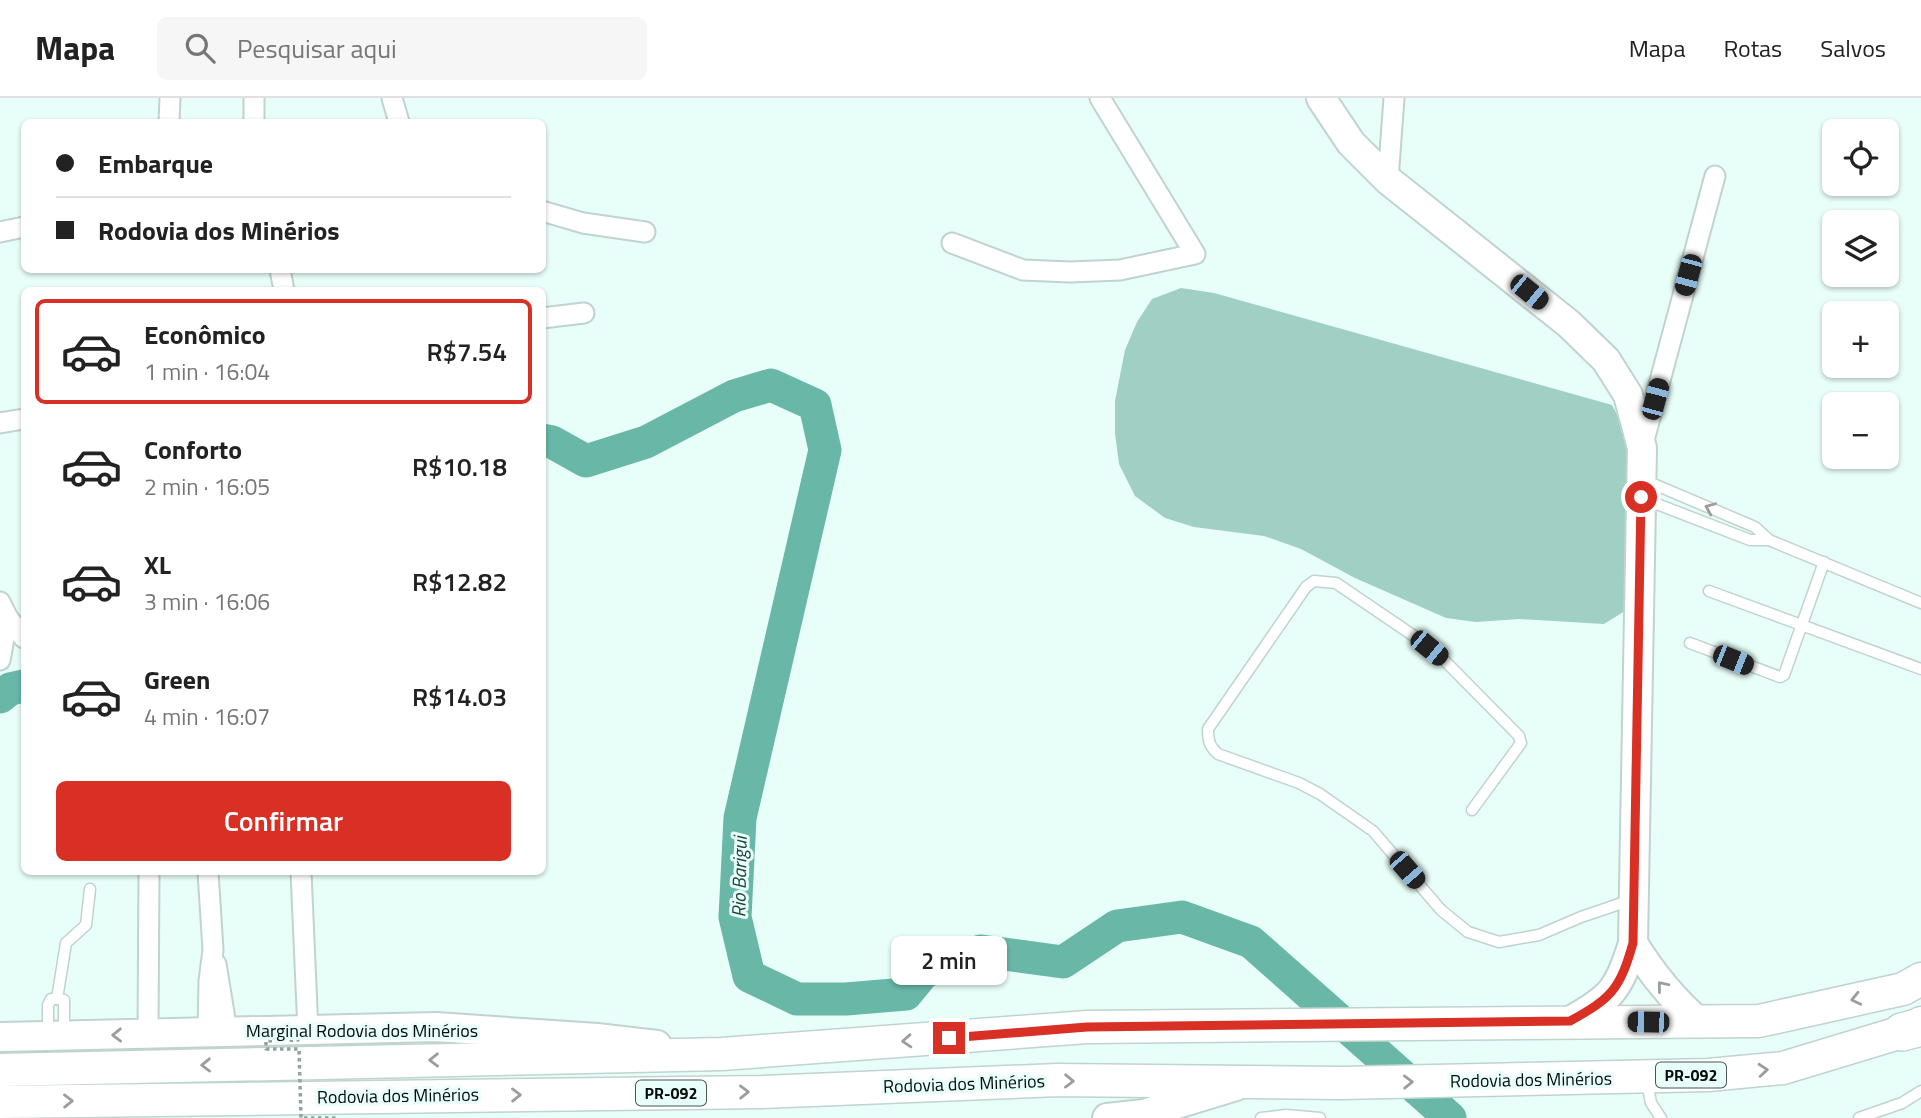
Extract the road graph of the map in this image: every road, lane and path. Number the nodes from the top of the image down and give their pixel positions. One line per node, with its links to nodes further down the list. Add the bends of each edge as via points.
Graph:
1 (170, 98): 7 (street)
2 (254, 98): 8 (street)
3 (392, 98): 9 (street)
4 (1100, 98): 16 (street, via 1195,254 1120,270 1023,270)
5 (1321, 98): 11 (main road, via 1351,143)
6 (1394, 98): 11 (street)
7 (169, 119)
8 (254, 119)
9 (398, 119)
10 (1715, 176): 21 (street)
11 (1388, 180): 21 (main road, via 1569,324 1606,360 1628,395)
12 (546, 212): 15 (street)
13 (21, 228): 14 (street)
14 (0, 232)
15 (645, 232)
16 (952, 243)
17 (584, 313): 18 (street)
18 (546, 318)
19 (21, 420): 20 (street)
20 (0, 423)
21 (1642, 448): 22 (main road)
22 (1641, 488): 23 (lane, one-way to 22, via 1755,527); 23 (lane, via 1750,540); 38 (main road)
23 (1769, 540): 24 (lane)
24 (1824, 562): 26 (lane); 28 (lane)
25 (1709, 591): 28 (lane)
26 (1921, 603)
27 (4, 610): 29 (street); 31 (street)
28 (1802, 626): 30 (lane, via 1780,677); 32 (lane)
29 (21, 634)
30 (1690, 643)
31 (0, 660)
32 (1921, 669)
33 (1472, 810): 38 (lane, via 1521,743 1519,736 1414,636 1336,583 1314,581 1208,729 1208,740 1218,754 1299,783 1373,831 1441,910 1468,932 1499,942 1539,935)
34 (149, 875): 47 (street)
35 (208, 875): 45 (street, via 212,950 221,981)
36 (301, 875): 46 (street)
37 (90, 889): 41 (lane, via 86,925 66,943)
38 (1634, 899): 39 (main road)
39 (1633, 943): 42 (main road, via 1623,977 1601,1004); 43 (main road, one-way to 39, via 1651,973)
40 (1921, 979): 43 (main road, Rodovia dos Minérios / PR-092, one-way to 43, via 1903,989 1759,1021)
41 (58, 999): 48 (lane, via 64,1000); 48 (lane, via 51,999 48,1005)
42 (1570, 1021): 43 (main road, Rodovia dos Minérios / PR-092); 50 (main road, Rodovia dos Minérios / PR-092, one-way to 50, via 1087,1027)
43 (1700, 1023)
44 (1914, 1027): 52 (main road, Rodovia dos Minérios / PR-092, one-way to 44, via 1783,1068)
45 (217, 1031): 46 (main road, Marginal Rodovia dos Minérios); 47 (main road, Marginal Rodovia dos Minérios)
46 (303, 1031): 50 (main road, Marginal Rodovia dos Minérios, via 436,1027 597,1038); 56 (path, bridge, via 298,1040 266,1041 266,1049 299,1049 301,1118)
47 (148, 1034): 48 (main road, Marginal Rodovia dos Minérios, one-way to 48)
48 (56, 1036): 49 (main road, Marginal Rodovia dos Minérios)
49 (0, 1037)
50 (722, 1054): 51 (main road, Rodovia dos Minérios / PR-092, one-way to 51)
51 (0, 1070)
52 (1646, 1077): 53 (main road, Rodovia dos Minérios / PR-092, one-way to 52); 60 (lane, via 1651,1103)
53 (1247, 1083): 55 (main road, Rodovia dos Minérios / PR-092, one-way to 53, via 762,1092 1058,1080); 57 (main road, via 1144,1114)
54 (1921, 1091): 61 (lane)
55 (0, 1102)
56 (337, 1118)
57 (1107, 1118)
58 (1261, 1118): 59 (lane)
59 (1320, 1118)
60 (1661, 1118)
61 (1859, 1118)

